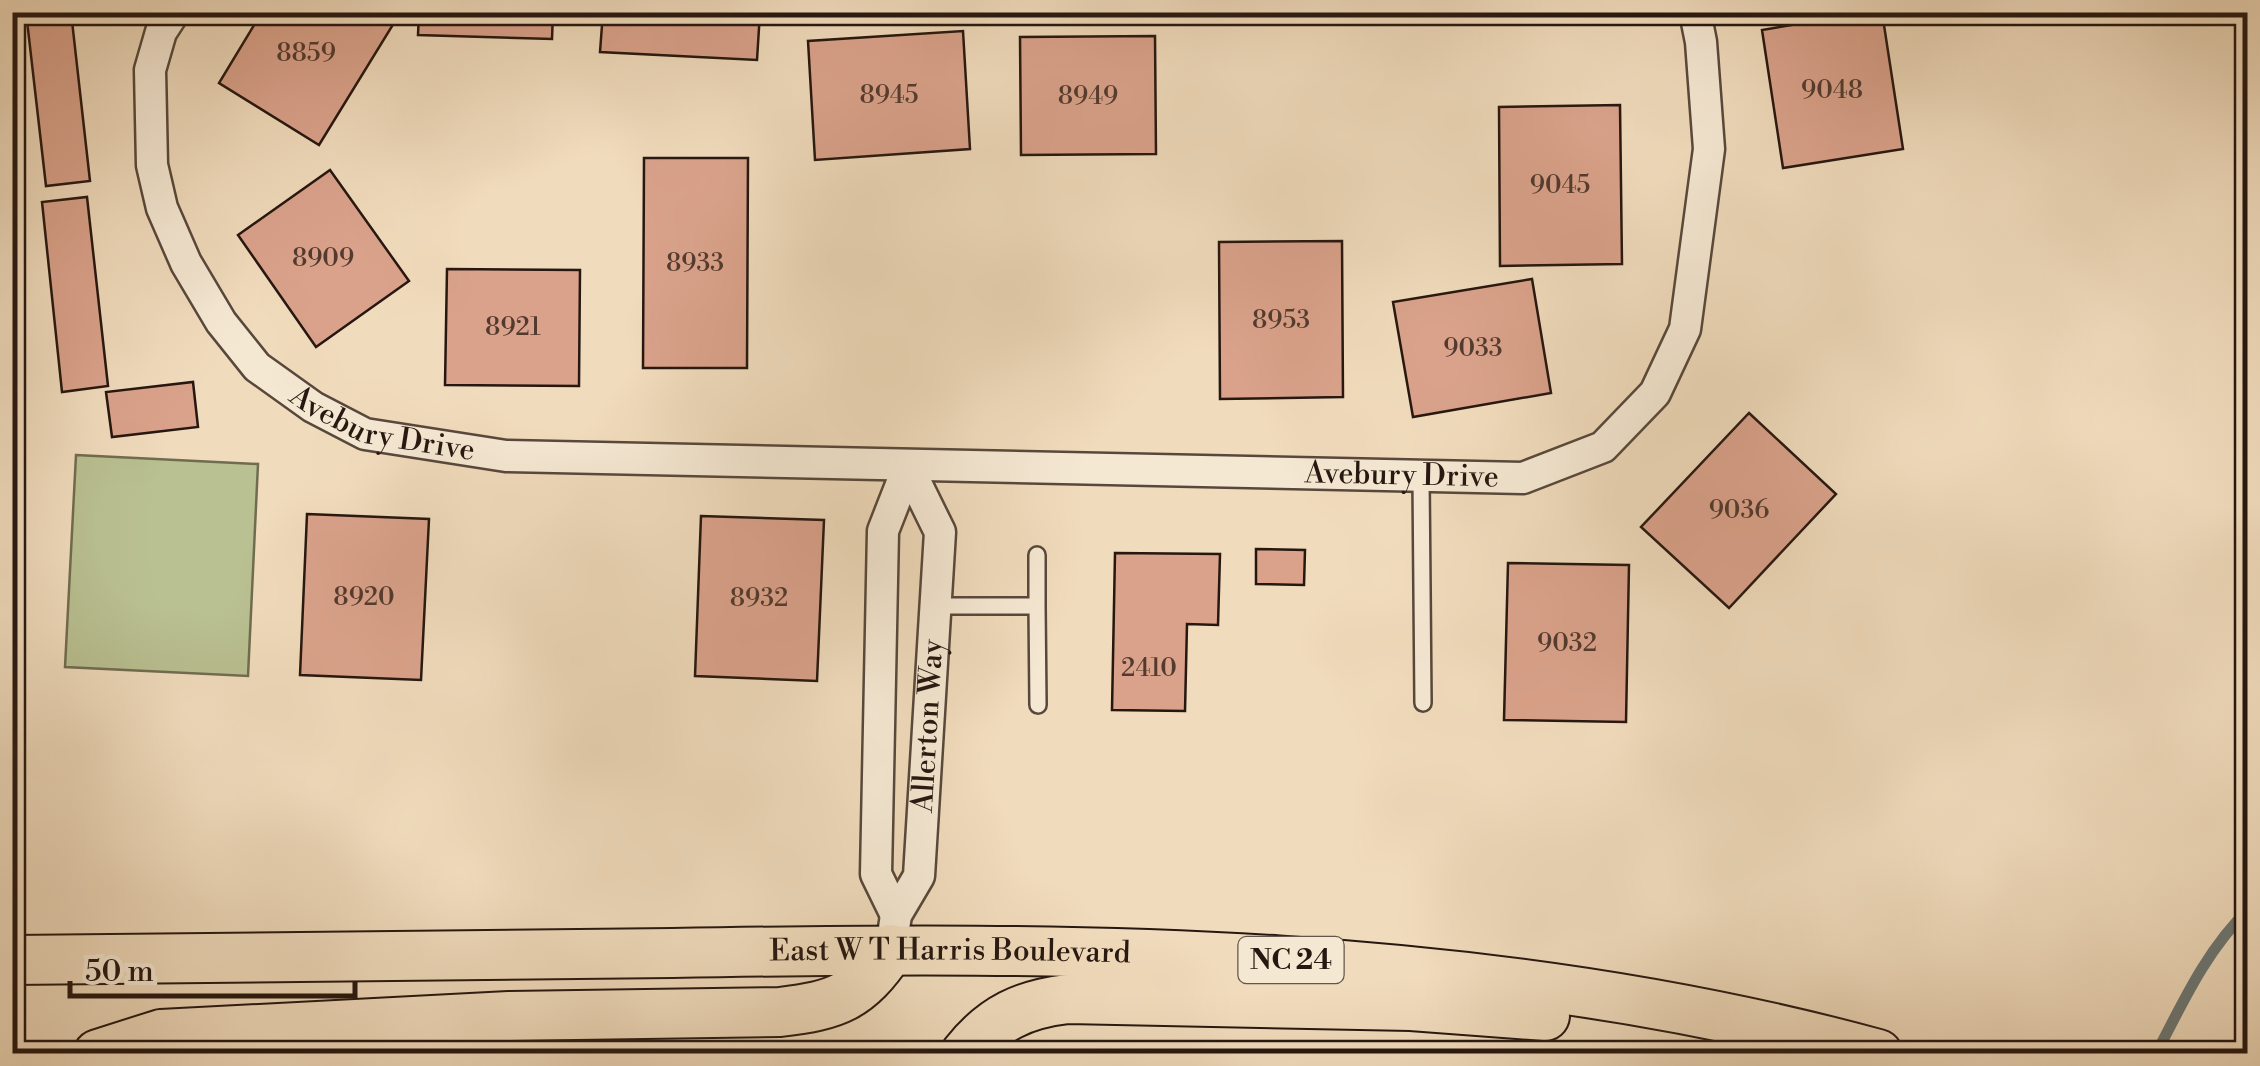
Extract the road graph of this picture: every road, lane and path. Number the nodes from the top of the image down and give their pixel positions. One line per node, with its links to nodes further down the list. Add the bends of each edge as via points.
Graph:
1 (174, 12): 3 (street, Avebury Drive, via 150,70 152,165 162,208 221,322 257,366 312,407 365,434 506,456)
2 (1695, 12): 4 (street, Avebury Drive, via 1709,149 1685,328 1655,392 1604,447 1523,478)
3 (908, 466): 4 (street, Avebury Drive); 6 (street, Allerton Way, via 940,532); 10 (street, Allerton Way, via 883,531 876,874)
4 (1421, 477): 8 (lane)
5 (1037, 555): 7 (lane)
6 (936, 606): 7 (lane); 10 (street, Allerton Way, via 920,876)
7 (1037, 606): 9 (lane)
8 (1423, 703)
9 (1038, 705)
10 (893, 932): 11 (main road, East W T Harris Boulevard / NC 24, via 324,959); 12 (main road, East W T Harris Boulevard / NC 24, via 1416,970); 13 (main road, via 871,978 812,1008 160,1034)
11 (12, 960)
12 (1688, 1009): 14 (main road, via 1541,1016 1411,1006 1068,999 1018,1009 980,1034); 15 (main road, East W T Harris Boulevard / NC 24)
13 (98, 1054)
14 (965, 1054)
15 (1878, 1054)

